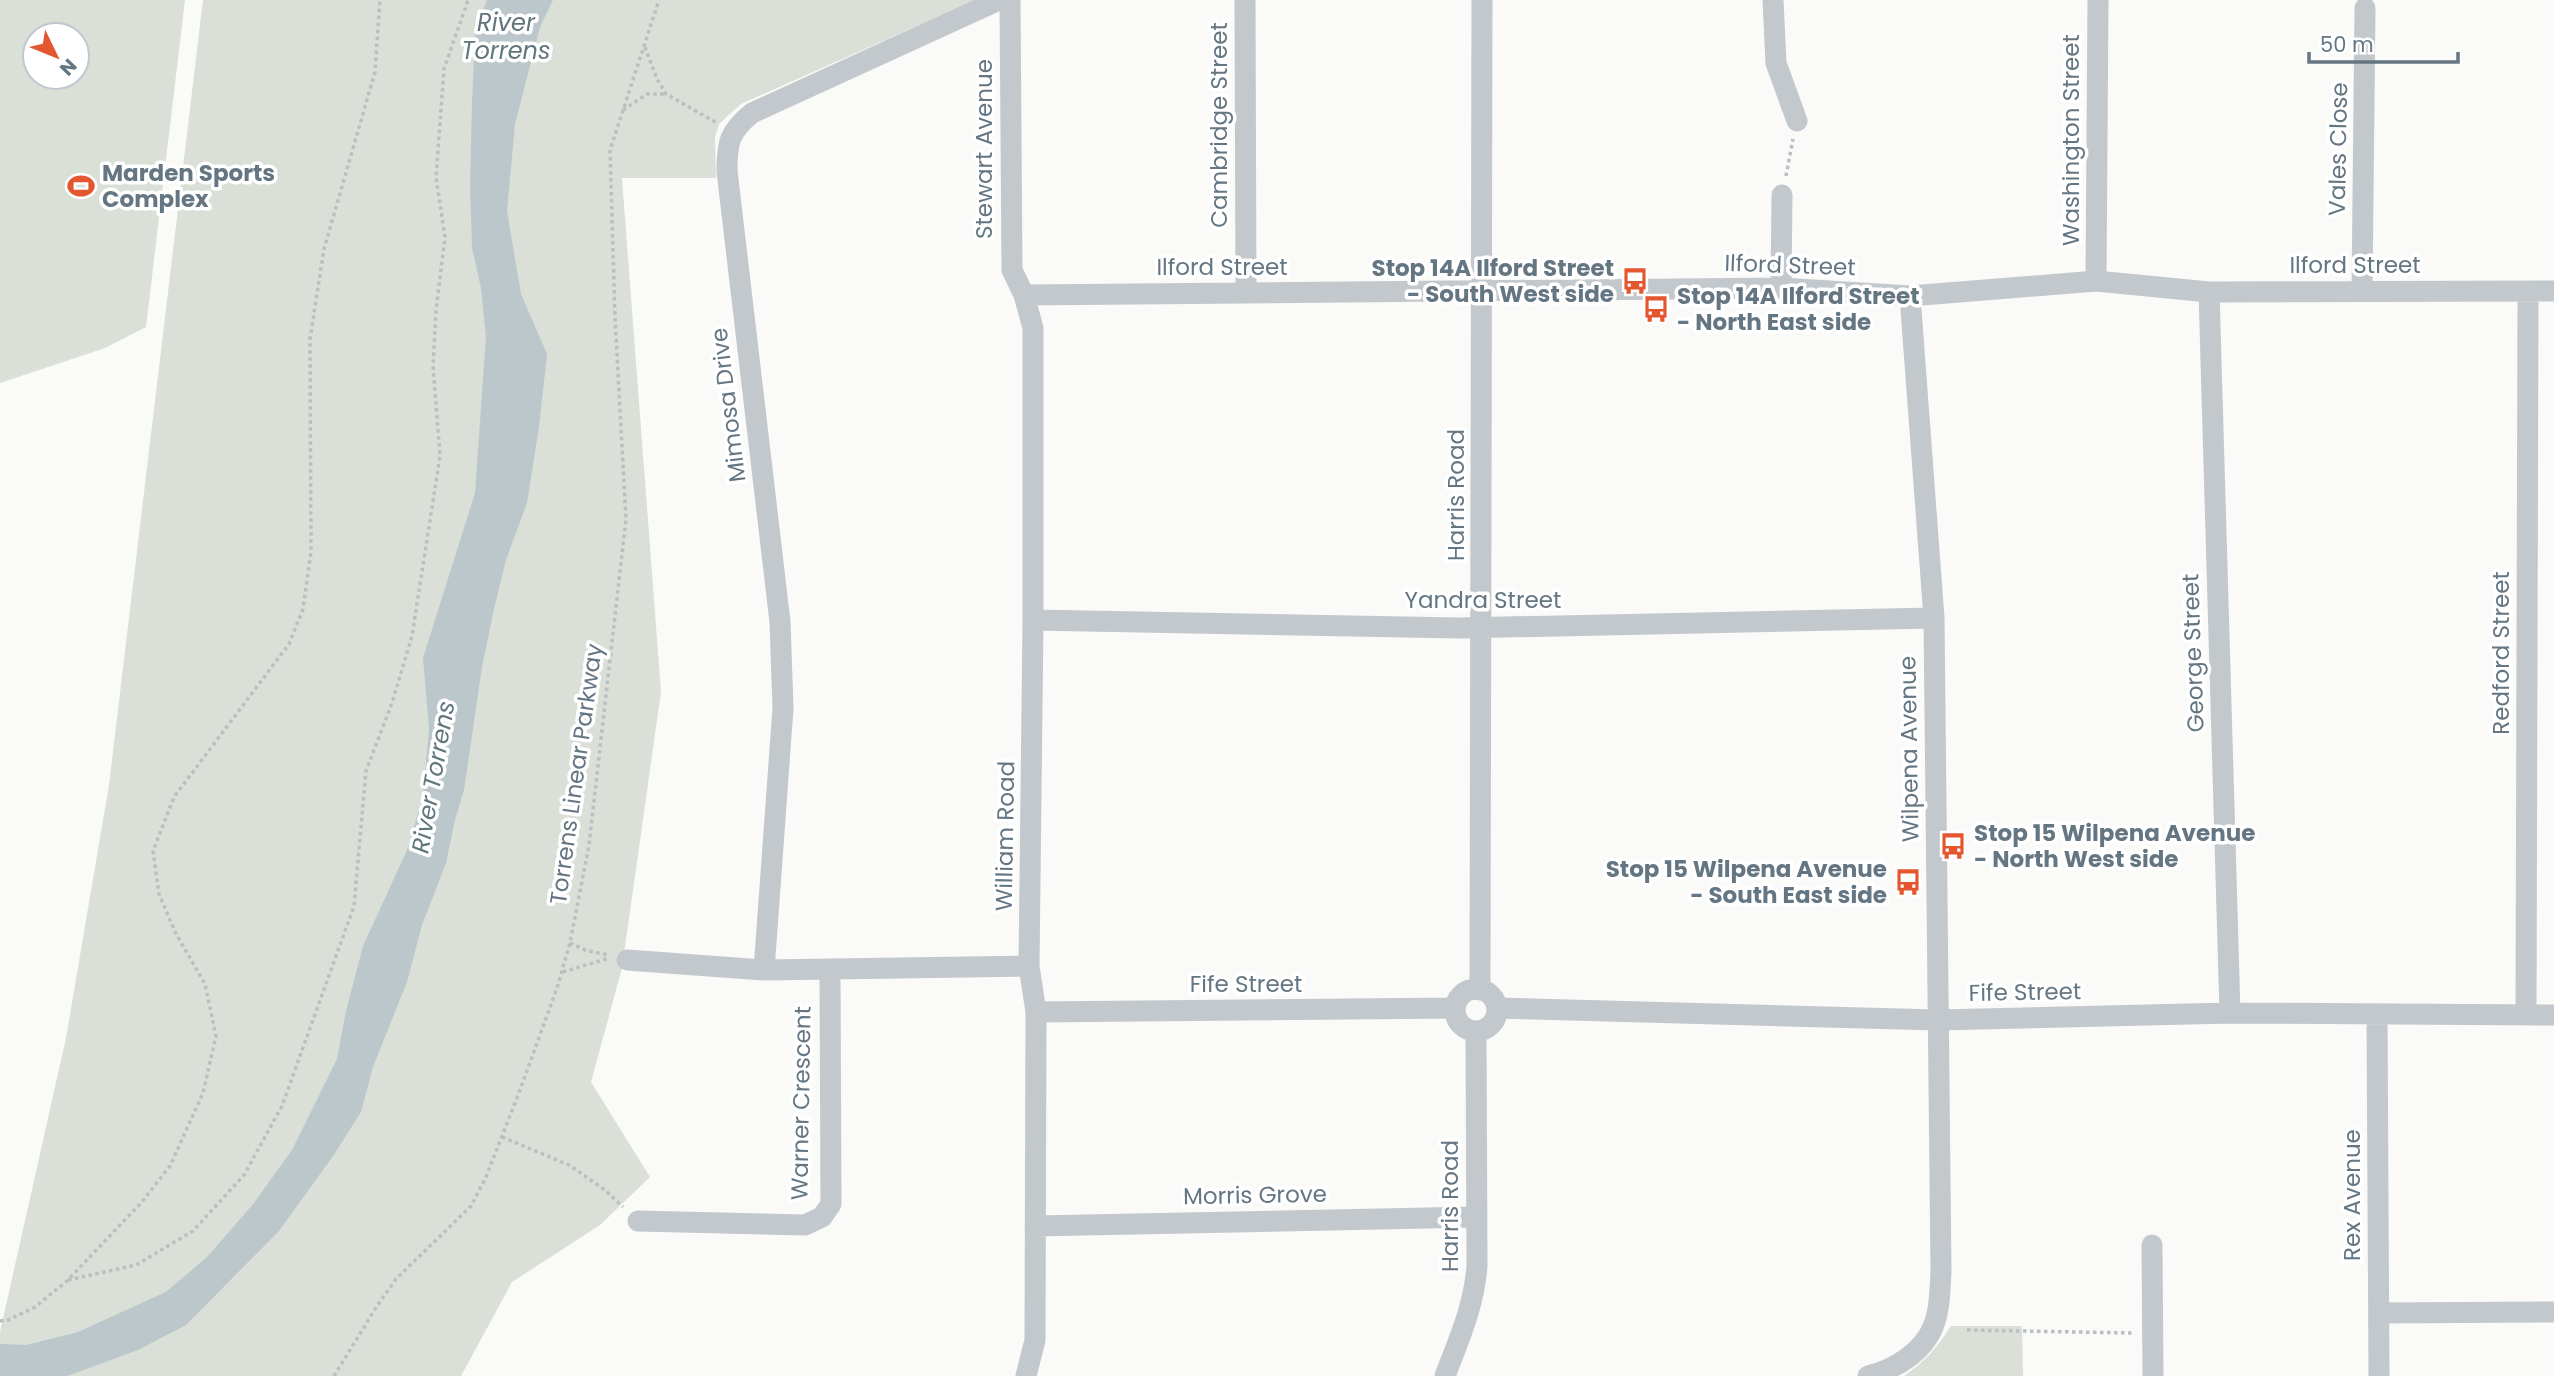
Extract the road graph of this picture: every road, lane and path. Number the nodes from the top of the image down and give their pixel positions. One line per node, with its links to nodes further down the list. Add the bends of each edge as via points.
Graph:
1 (380, 0): 51 (path, via 375,72 324,249 310,339 312,552 303,609 289,644 174,797 153,851 159,894 208,997 216,1036 203,1093 170,1166)
2 (468, 0): 51 (path, via 444,69 436,178 445,237 433,366 440,456 412,636 366,771 354,906 282,1106 244,1175 192,1231 136,1265)
3 (659, 0): 11 (path, Torrens Linear Parkway)
4 (999, 0): 15 (street, via 752,113)
5 (1010, 0): 25 (street, Stewart Avenue, via 1012,270)
6 (1245, 0): 24 (street, Cambridge Street)
7 (1482, 0): 21 (street, Harris Road)
8 (1773, 0): 14 (street, via 1776,63)
9 (2098, 0): 17 (street, Washington Street)
10 (2365, 8): 19 (street, Vales Close)
11 (644, 44): 12 (path); 13 (path, Torrens Linear Parkway)
12 (666, 94): 13 (path, via 647,94); 15 (path)
13 (623, 110): 30 (path, Torrens Linear Parkway, via 610,150 626,519 589,845)
14 (1797, 121): 16 (path)
15 (734, 132): 33 (street, Mimosa Drive, via 727,144 727,171 780,622 783,708)
16 (1782, 195): 18 (street)
17 (2096, 281): 22 (street, Ilford Street); 26 (street, Ilford Street)
18 (1781, 288): 21 (street, Ilford Street); 26 (street, Ilford Street)
19 (2362, 290): 22 (street, Ilford Street); 23 (street, Ilford Street)
20 (2554, 291): 23 (street, Ilford Street)
21 (1483, 292): 24 (street, Ilford Street); 29 (street, Harris Road)
22 (2210, 292): 40 (street, George Street)
23 (2528, 292): 41 (street, Redford Street)
24 (1246, 293): 25 (street, Ilford Street)
25 (1024, 295): 28 (street, William Road, via 1033,328)
26 (1910, 296): 27 (street, Wilpena Avenue)
27 (1934, 618): 29 (street, Yandra Street); 44 (street, Wilpena Avenue)
28 (1033, 620): 29 (street, Yandra Street); 32 (street, William Road)
29 (1482, 628): 36 (street, Harris Road)
30 (570, 943): 35 (path, Torrens Linear Parkway); 35 (path, via 614,956)
31 (627, 960): 33 (street)
32 (1030, 966): 34 (street); 39 (street, William Road)
33 (764, 970): 34 (street)
34 (830, 971): 48 (street, Warner Crescent, via 831,1204 822,1217 805,1225)
35 (562, 973): 46 (path, Torrens Linear Parkway)
36 (1480, 990): 37 (street, via 1466,992); 38 (street, via 1494,999)
37 (1455, 1008): 39 (street, Fife Street); 45 (street, via 1459,1022)
38 (1497, 1008): 44 (street, Fife Street); 45 (street, via 1486,1028)
39 (1037, 1012): 49 (street, William Road)
40 (2230, 1013): 42 (street, Fife Street); 44 (street, Fife Street)
41 (2526, 1014): 42 (street, Fife Street); 43 (street, Fife Street)
42 (2377, 1015): 53 (street, Rex Avenue)
43 (2554, 1015)
44 (1938, 1020): 60 (street, Wilpena Avenue, via 1939,1303 1934,1326 1922,1345 1883,1373)
45 (1476, 1031): 47 (street, Harris Road)
46 (502, 1137): 48 (path, via 569,1165); 57 (path, Torrens Linear Parkway, via 471,1206 396,1279)
47 (1476, 1217): 49 (street, Morris Grove); 59 (street, Harris Road, via 1475,1292)
48 (638, 1220)
49 (1035, 1226): 58 (street, William Road, via 1035,1340)
50 (2152, 1245): 56 (street)
51 (67, 1281): 54 (path, via 35,1307)
52 (2554, 1312): 53 (street)
53 (2379, 1313): 62 (street, Rex Avenue)
54 (0, 1321)
55 (1967, 1330): 56 (path)
56 (2153, 1334): 61 (street)
57 (334, 1376)
58 (1026, 1376)
59 (1445, 1376)
60 (1868, 1376)
61 (2153, 1376)
62 (2379, 1376)

